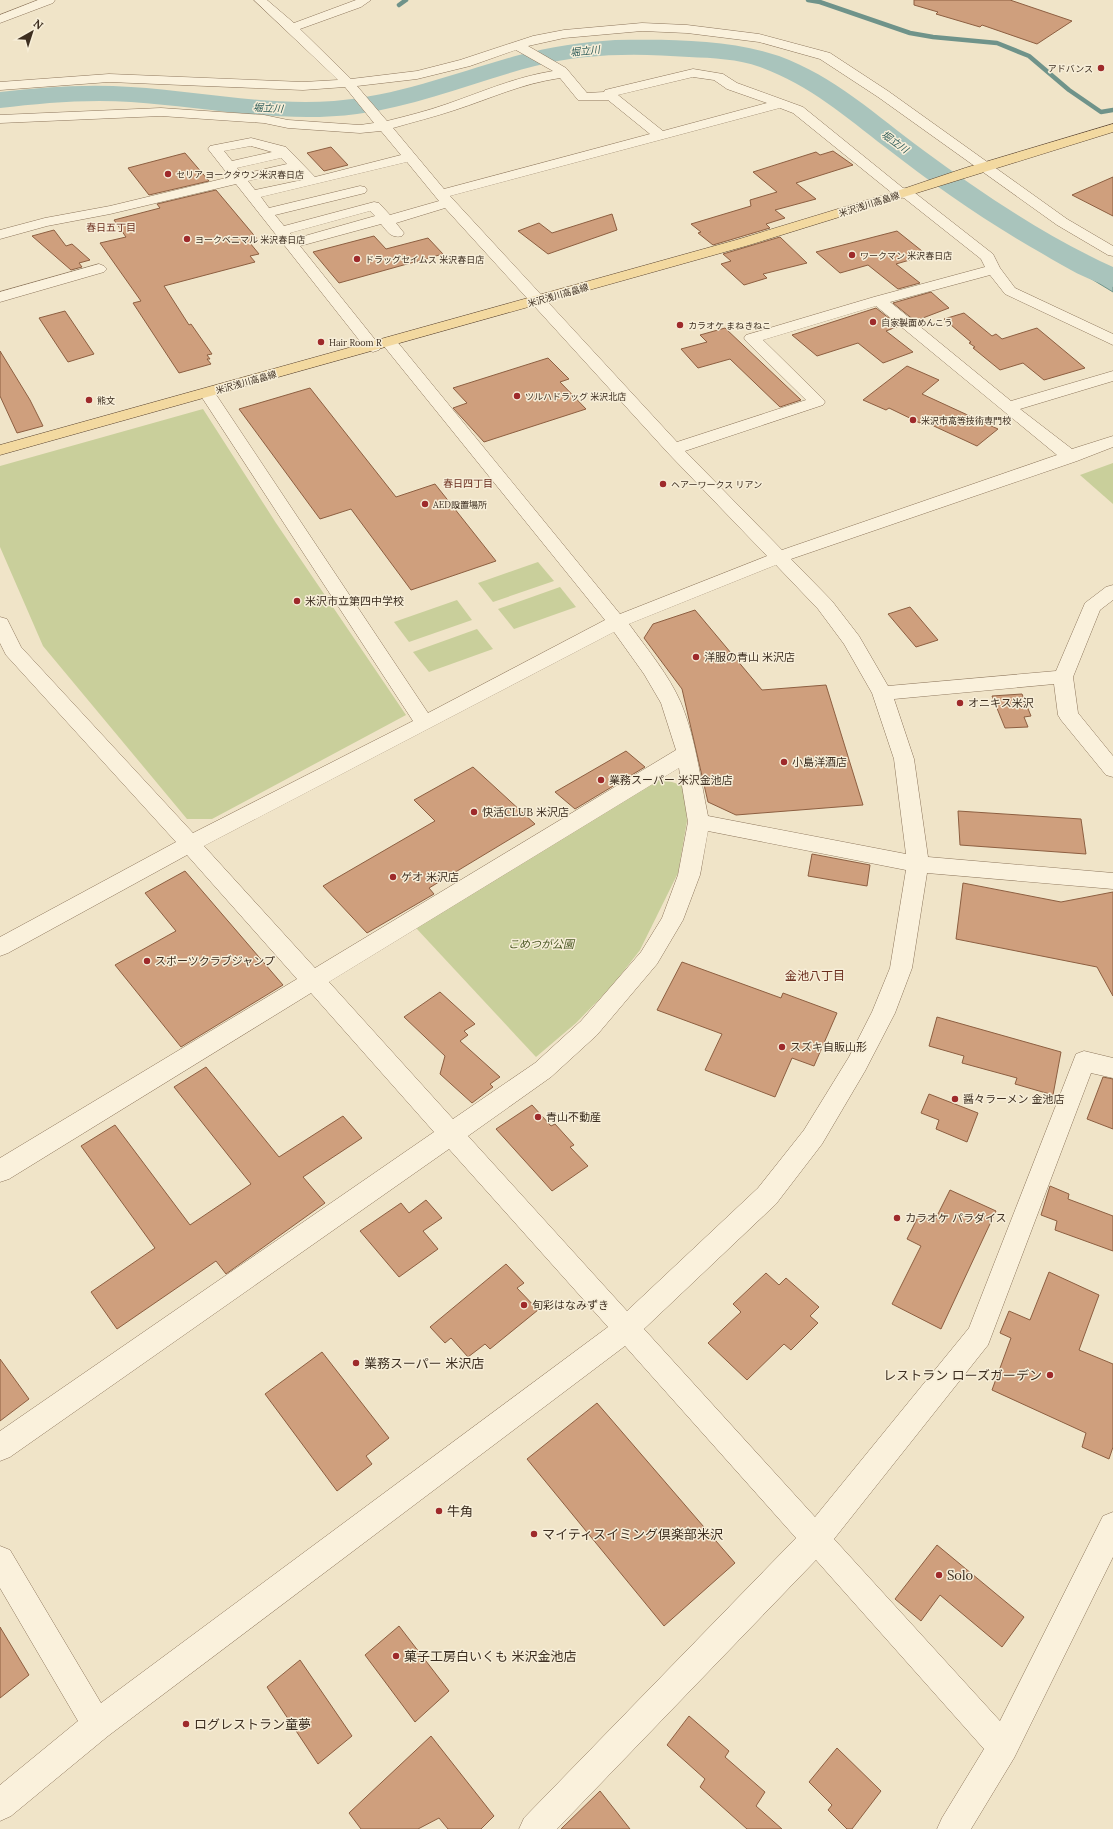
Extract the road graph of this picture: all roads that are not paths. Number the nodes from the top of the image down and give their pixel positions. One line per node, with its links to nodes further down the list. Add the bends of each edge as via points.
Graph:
1 (49, 0): 4 (street)
2 (260, 0): 5 (street)
3 (365, 0): 5 (street)
4 (0, 19)
5 (292, 28): 8 (street)
6 (522, 48): 7 (street); 8 (street, via 417,74); 20 (street, via 564,34 642,27 726,33 789,44 825,56)
7 (562, 72): 10 (street, via 583,97); 13 (street, via 498,89 450,107)
8 (348, 83): 9 (street, via 303,86 109,78); 13 (street)
9 (0, 86)
10 (611, 96): 11 (street, via 610,93 693,73 718,77 732,86); 15 (street)
11 (780, 104): 15 (street); 25 (street, via 798,110)
12 (0, 119): 13 (street, via 161,112 360,129)
13 (386, 126): 17 (street)
14 (1113, 128): 20 (main road, 米沢浅川高畠線)
15 (660, 135): 27 (street)
16 (284, 153): 18 (street); 18 (street, via 251,142 215,149); 19 (street)
17 (410, 157): 21 (street); 27 (street)
18 (228, 166): 22 (street)
19 (296, 166): 22 (street); 23 (street)
20 (985, 166): 25 (main road, 米沢浅川高畠線); 35 (street, via 1062,222)
21 (346, 174): 23 (street); 24 (street)
22 (239, 179): 26 (street); 33 (street, via 110,210 45,222)
23 (312, 182): 26 (street)
24 (360, 190): 28 (street); 29 (street)
25 (904, 193): 37 (street, via 988,257); 40 (main road, 米沢浅川高畠線)
26 (252, 195): 29 (street)
27 (444, 198): 30 (street); 40 (street)
28 (374, 206): 30 (street); 31 (street)
29 (266, 213): 31 (street)
30 (386, 220): 32 (street); 34 (street)
31 (280, 231): 34 (street)
32 (397, 233)
33 (0, 235)
34 (291, 244): 42 (street)
35 (1113, 252)
36 (99, 269): 38 (street)
37 (993, 269): 39 (street); 41 (street, via 1010,291)
38 (0, 297)
39 (879, 300): 45 (street); 47 (street, via 752,338 817,402)
40 (537, 301): 42 (main road, 米沢浅川高畠線); 47 (street)
41 (1113, 340)
42 (381, 344): 44 (main road, 米沢浅川高畠線); 52 (street)
43 (1113, 376): 45 (street)
44 (207, 393): 48 (main road, 米沢浅川高畠線); 56 (street)
45 (1008, 407): 49 (street)
46 (1113, 441): 49 (street)
47 (674, 449): 50 (street)
48 (0, 450)
49 (1071, 457): 50 (street)
50 (780, 557): 52 (street); 55 (street, via 825,605 852,642)
51 (1113, 591): 54 (street, via 1092,607)
52 (617, 622): 56 (street); 57 (street, via 652,670 671,703)
53 (0, 623): 60 (street, via 14,650)
54 (1063, 677): 55 (street); 58 (street, via 1068,715)
55 (882, 693): 61 (street, via 904,759)
56 (425, 722): 60 (street)
57 (687, 753): 59 (street); 64 (street)
58 (1113, 770)
59 (699, 822): 61 (street); 66 (street, via 689,875 672,920 644,965 589,1028 543,1070)
60 (190, 844): 63 (street); 64 (street)
61 (918, 864): 62 (street); 68 (street, via 901,968 883,1014 813,1137 767,1196)
62 (1113, 881)
63 (0, 947)
64 (312, 980): 66 (street); 67 (street)
65 (1113, 1068): 71 (street, via 1084,1060 979,1336)
66 (451, 1135): 68 (street); 69 (street)
67 (0, 1171)
68 (626, 1329): 71 (street); 73 (street)
69 (0, 1447)
70 (1113, 1526): 74 (street)
71 (815, 1540): 74 (street); 76 (street)
72 (0, 1560): 73 (street)
73 (97, 1725): 75 (street)
74 (1002, 1747): 77 (street)
75 (0, 1805)
76 (535, 1829)
77 (953, 1829)

